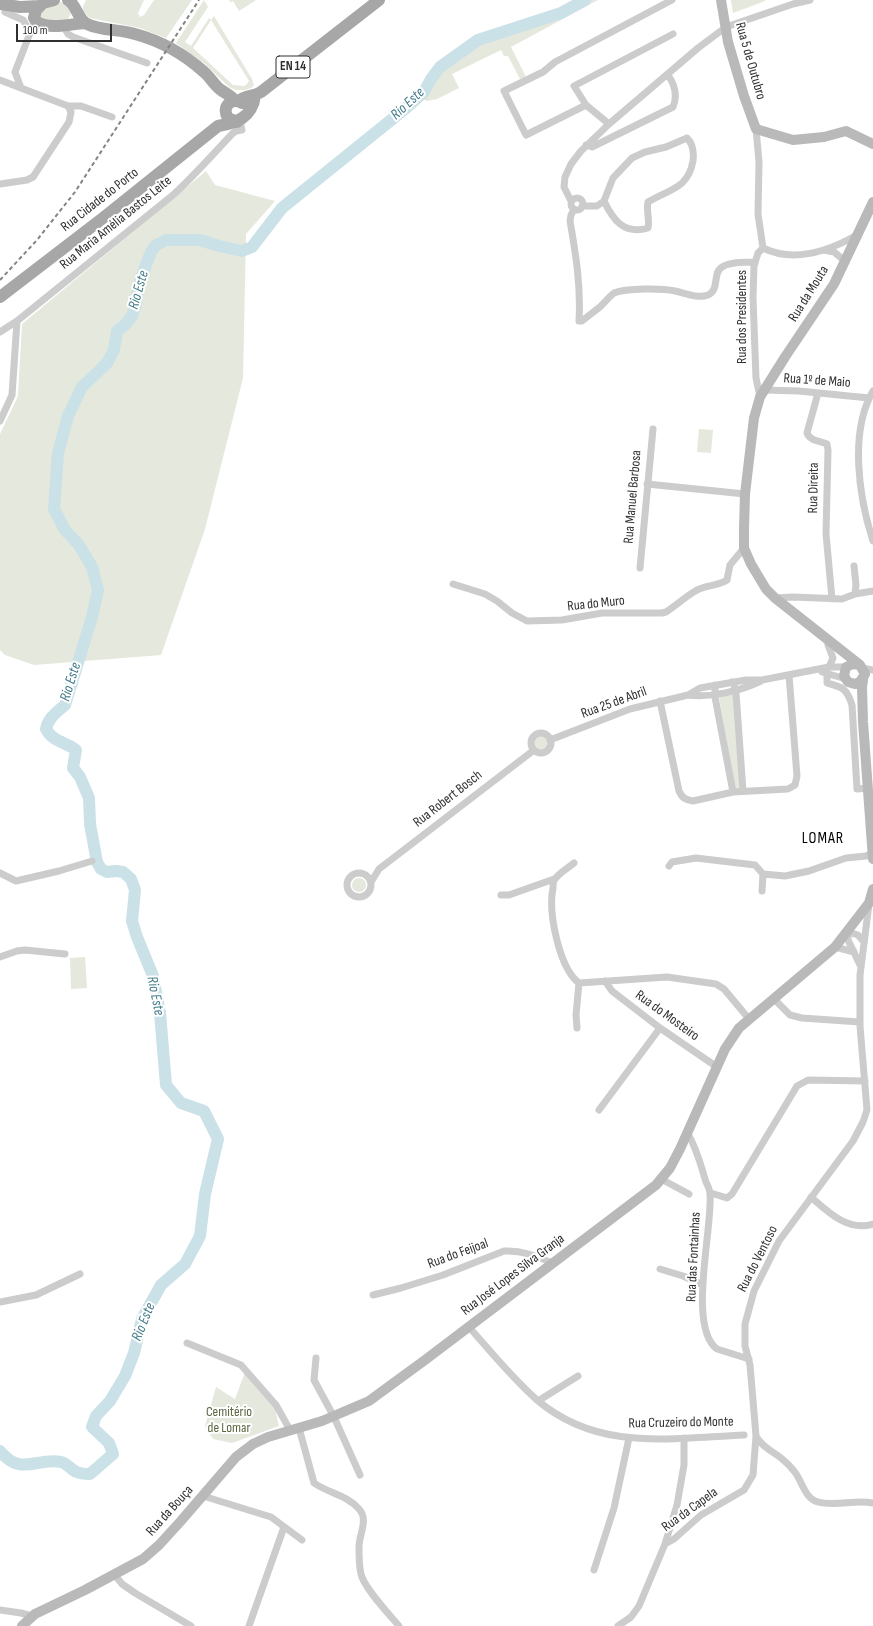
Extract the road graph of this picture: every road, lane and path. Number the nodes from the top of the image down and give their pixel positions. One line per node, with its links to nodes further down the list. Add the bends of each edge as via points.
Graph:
1 (54, 0): 9 (main road)
2 (379, 0): 19 (main road, EN 14)
3 (672, 0): 20 (street, via 504,91 526,135)
4 (721, 0): 12 (main road, Rua 5 de Outubro)
5 (806, 0): 6 (street)
6 (792, 2): 12 (street)
7 (75, 5): 10 (main road); 11 (main road, via 74,21)
8 (2, 9): 9 (street, via 23,20); 9 (main road, via 20,7)
9 (36, 20): 11 (main road); 15 (street)
10 (85, 23): 11 (main road); 22 (main road, via 99,28 133,33 161,43 195,64 220,90 222,102)
11 (67, 25): 14 (street, via 68,34 73,37)
12 (726, 27): 16 (street); 27 (main road, Rua 5 de Outubro, via 728,42)
13 (674, 34): 20 (street, via 574,86)
14 (147, 64)
15 (15, 72): 17 (street); 18 (street)
16 (668, 75): 25 (street); 29 (street, via 675,88 673,107 592,147)
17 (1, 80): 18 (street)
18 (21, 88): 21 (street)
19 (254, 96): 22 (main road, via 245,97); 24 (main road, via 252,106)
20 (586, 105): 25 (street)
21 (68, 106): 23 (street, via 81,106); 30 (street, via 71,112 69,122 35,175 27,180)
22 (231, 106): 24 (main road, via 230,120); 24 (main road, via 245,106); 26 (main road, Rua Cidade do Porto, via 222,114)
23 (112, 117)
24 (241, 122): 26 (main road, Rua Cidade do Porto); 42 (street, Rua Maria Amélia Bastos Leite, via 236,131 190,180)
25 (609, 124): 29 (street)
26 (218, 126): 41 (main road, Rua Cidade do Porto)
27 (756, 129): 28 (main road, via 793,140 824,137 846,131); 37 (street, via 759,162 758,214)
28 (873, 144)
29 (586, 145): 31 (street, via 571,164 565,178 564,187)
30 (0, 184)
31 (571, 201): 34 (street, via 579,198); 35 (street)
32 (604, 201): 32 (street, via 613,178 632,158 687,138 689,140 694,153 687,180 677,188 648,202 648,228 630,230 615,219); 34 (street, via 597,206)
33 (873, 202): 36 (main road, Rua da Mouta)
34 (582, 206): 35 (street, via 579,210)
35 (574, 210): 40 (street, via 570,221 578,274 579,321 618,292 648,288 708,295 714,289 717,275 723,266)
36 (857, 235): 38 (street); 39 (main road, Rua da Mouta)
37 (763, 248): 38 (street, via 783,255 808,254); 40 (street, Rua dos Presidentes)
38 (824, 250): 39 (street, via 834,252)
39 (845, 261): 45 (main road, Rua da Mouta, via 834,284)
40 (755, 262): 45 (street, Rua dos Presidentes, via 754,344)
41 (0, 297)
42 (17, 321): 43 (street, Rua Maria Amélia Bastos Leite); 48 (street, via 12,395)
43 (0, 332)
44 (873, 391): 47 (street)
45 (760, 392): 46 (street, Rua 1º de Maio); 51 (main road, Rua da Mouta, via 754,418)
46 (818, 393): 47 (street, Rua 1º de Maio); 60 (street, Rua Direita, via 806,433 826,444 828,450 826,534)
47 (868, 398): 52 (street, via 858,454 866,515)
48 (0, 421)
49 (653, 429): 50 (street, Rua Manuel Barbosa)
50 (647, 484): 51 (street); 55 (street, Rua Manuel Barbosa)
51 (745, 494): 53 (main road, Rua da Mouta)
52 (873, 540)
53 (744, 548): 56 (street, Rua do Muro, via 730,565 727,580 697,590 666,612 602,613 562,620 527,621 485,594); 59 (main road, via 759,579)
54 (854, 566): 58 (street)
55 (640, 568)
56 (453, 584)
57 (873, 591): 58 (street)
58 (855, 594): 60 (street, via 842,599)
59 (774, 598): 60 (street); 61 (main road)
60 (832, 599)
61 (815, 631): 62 (main road); 66 (main road)
62 (828, 645): 63 (main road); 64 (street, via 833,658)
63 (846, 667): 64 (street, Rua 25 de Abril); 66 (main road, via 853,664); 69 (main road, via 844,673)
64 (828, 670): 67 (street, Rua 25 de Abril); 69 (street); 79 (street, via 827,683 848,693 852,705 856,789)
65 (873, 670): 66 (street)
66 (864, 673): 69 (main road, via 855,684); 76 (main road)
67 (789, 675): 68 (street, Rua 25 de Abril); 80 (street, via 797,776 795,786 788,789)
68 (762, 680): 70 (street, Rua 25 de Abril); 72 (street, Rua 25 de Abril)
69 (848, 681): 76 (main road, via 858,700)
70 (732, 682): 71 (street, Rua 25 de Abril); 72 (street)
71 (715, 685): 73 (street); 74 (street, Rua 25 de Abril, via 700,688)
72 (735, 690): 73 (street, Rua 25 de Abril); 80 (street)
73 (715, 694): 74 (street, Rua 25 de Abril); 81 (street)
74 (688, 695): 75 (street, Rua 25 de Abril)
75 (660, 701): 77 (street, Rua 25 de Abril, via 630,709); 81 (street, via 681,796 693,801)
76 (862, 722): 79 (main road)
77 (550, 740): 78 (street, Rua Robert Bosch, via 550,748 545,752 539,753); 78 (street, via 544,734 535,735 531,742)
78 (534, 750): 87 (street, Rua Robert Bosch)
79 (868, 788): 82 (main road)
80 (744, 791): 81 (street)
81 (733, 792)
82 (873, 853): 83 (main road); 90 (street, via 785,876)
83 (873, 859)
84 (92, 861): 88 (street, via 16,881)
85 (574, 863): 91 (street)
86 (669, 866): 90 (street, via 672,862 696,858 755,865)
87 (379, 869): 89 (street, Rua Robert Bosch); 92 (street, Rua Robert Bosch)
88 (0, 872)
89 (362, 873): 92 (street); 92 (street, Rua Robert Bosch, via 354,874 348,879 346,886 350,894 356,897 364,896 369,891)
90 (763, 874): 94 (street)
91 (554, 879): 95 (street, via 509,895); 105 (street, via 551,898 556,938 569,972)
92 (370, 882)
93 (873, 889): 96 (main road, Rua José Lopes Silva Granja)
94 (762, 891)
95 (501, 895)
96 (869, 903): 97 (main road, Rua José Lopes Silva Granja); 98 (street)
97 (848, 932): 98 (street, via 858,935); 99 (main road, Rua José Lopes Silva Granja); 100 (street, via 848,940)
98 (864, 942): 103 (street)
99 (835, 947): 100 (street); 106 (main road, Rua José Lopes Silva Granja)
100 (854, 952): 103 (street)
101 (65, 954): 102 (street, via 17,951)
102 (0, 957)
103 (861, 968): 108 (street)
104 (606, 981): 105 (street); 107 (street, via 667,977 716,984 724,989); 110 (street, Rua do Mosteiro, via 612,991)
105 (579, 983): 109 (street)
106 (774, 999): 107 (main road, Rua José Lopes Silva Granja); 108 (street, via 790,1015)
107 (748, 1019): 111 (main road, Rua José Lopes Silva Granja, via 725,1049)
108 (860, 1022): 112 (street)
109 (577, 1028)
110 (660, 1028): 111 (street, Rua do Mosteiro); 113 (street)
111 (717, 1067): 116 (main road, Rua José Lopes Silva Granja)
112 (865, 1081): 114 (street, via 868,1106); 118 (street, via 808,1080 797,1086 732,1194 728,1198)
113 (599, 1110)
114 (866, 1116): 115 (street); 120 (street, Rua do Ventoso, via 853,1141)
115 (873, 1119)
116 (688, 1134): 117 (main road, Rua José Lopes Silva Granja, via 670,1168); 118 (street, Rua das Fontainhas, via 695,1145)
117 (660, 1179): 119 (street); 122 (main road, Rua José Lopes Silva Granja, via 656,1185)
118 (711, 1193): 125 (street, Rua das Fontainhas)
119 (689, 1194)
120 (811, 1197): 121 (street, via 834,1218 852,1224); 131 (street, Rua do Ventoso, via 779,1241 754,1291 745,1324 746,1346)
121 (873, 1224)
122 (552, 1263): 126 (street, Rua do Feijoal, via 533,1254 504,1252 443,1275); 128 (main road, Rua José Lopes Silva Granja)
123 (660, 1268): 125 (street)
124 (80, 1274): 127 (street, via 36,1295)
125 (703, 1284): 131 (street, Rua das Fontainhas, via 704,1324 708,1338 717,1349)
126 (373, 1295)
127 (0, 1302)
128 (468, 1327): 133 (street, Rua Cruzeiro do Monte); 134 (main road, Rua José Lopes Silva Granja, via 369,1401)
129 (187, 1343): 135 (street, via 241,1365)
130 (316, 1358): 134 (street, via 314,1380)
131 (750, 1359): 137 (street, Rua do Ventoso)
132 (578, 1376): 133 (street)
133 (538, 1401): 138 (street, Rua Cruzeiro do Monte, via 584,1428 610,1436)
134 (334, 1417): 135 (main road, Rua da Bouça); 140 (street)
135 (294, 1429): 141 (main road, Rua da Bouça, via 253,1444 236,1457); 153 (street, via 314,1483 349,1500 360,1510 364,1521 359,1546 361,1576)
136 (744, 1434): 139 (street, Rua Cruzeiro do Monte)
137 (756, 1436): 142 (street, via 760,1443 796,1472 809,1497 817,1502); 145 (street, Rua da Capela, via 753,1476 744,1490 701,1515)
138 (629, 1438): 139 (street, Rua Cruzeiro do Monte); 146 (street, via 614,1508)
139 (684, 1438): 145 (street, via 683,1473 677,1505)
140 (360, 1475)
141 (203, 1496): 143 (street, via 271,1517); 147 (main road, Rua da Bouça, via 159,1545 143,1559)
142 (873, 1503)
143 (284, 1527): 144 (street); 152 (street)
144 (302, 1540)
145 (665, 1544): 154 (street, Rua da Capela, via 639,1606 631,1617)
146 (594, 1570)
147 (114, 1574): 149 (main road, Rua da Bouça); 151 (street, via 122,1584 135,1593)
148 (0, 1610): 149 (street)
149 (32, 1616): 150 (main road, Rua da Bouça)
150 (22, 1626)
151 (191, 1626)
152 (249, 1626)
153 (399, 1626)
154 (618, 1626)

